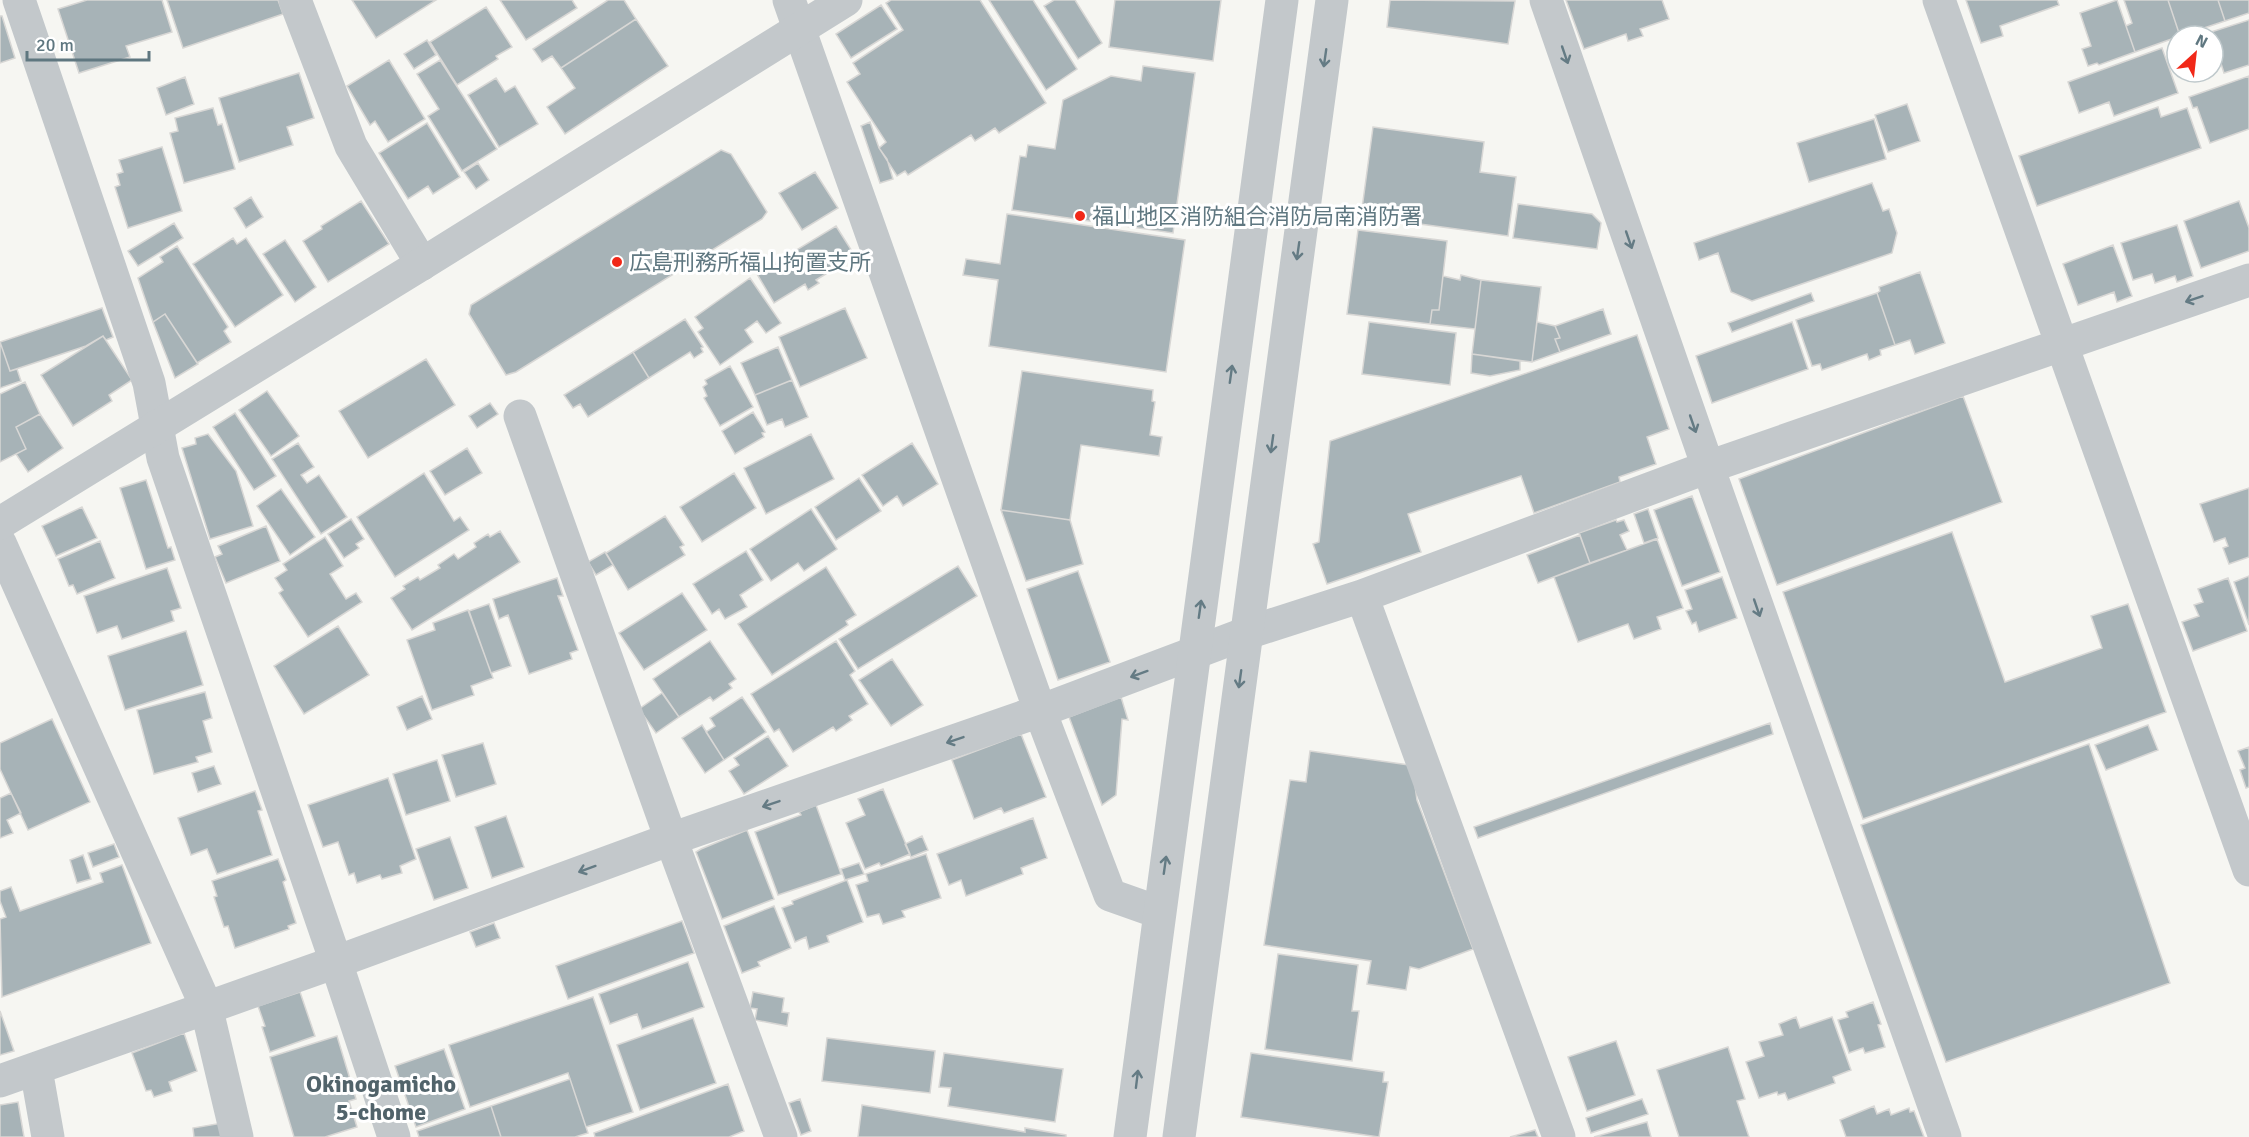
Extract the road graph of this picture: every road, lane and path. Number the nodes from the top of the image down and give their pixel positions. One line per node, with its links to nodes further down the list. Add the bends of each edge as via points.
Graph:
1 (19, 0): 13 (street, via 149,383)
2 (295, 0): 9 (street, via 351,146)
3 (846, 0): 8 (street)
4 (1282, 0): 19 (street, one-way to 4)
5 (1332, 0): 18 (street, one-way to 18)
6 (1546, 0): 14 (street, one-way to 14)
7 (1939, 0): 11 (street)
8 (794, 15): 9 (street); 20 (street)
9 (422, 264): 13 (street)
10 (2249, 280): 11 (street, one-way to 11)
11 (2062, 345): 14 (street); 22 (street)
12 (520, 416): 21 (street)
13 (158, 425): 15 (street); 24 (street, via 163,458)
14 (1708, 467): 17 (street); 35 (street, one-way to 35)
15 (0, 523)
16 (0, 543): 25 (street)
17 (1362, 596): 18 (street); 34 (street)
18 (1247, 633): 19 (street); 33 (street, one-way to 33)
19 (1194, 653): 20 (street, one-way to 20); 23 (street, one-way to 19)
20 (1040, 711): 21 (street, one-way to 21); 23 (street, via 1110,895)
21 (671, 838): 24 (street, one-way to 24); 31 (street)
22 (2249, 870)
23 (1158, 912): 32 (street, one-way to 23)
24 (336, 962): 25 (street); 30 (street)
25 (206, 1006): 26 (street); 29 (street)
26 (36, 1069): 27 (street); 28 (street)
27 (0, 1081)
28 (48, 1137)
29 (237, 1137)
30 (394, 1137)
31 (781, 1137)
32 (1130, 1137)
33 (1179, 1137)
34 (1559, 1137)
35 (1945, 1137)

